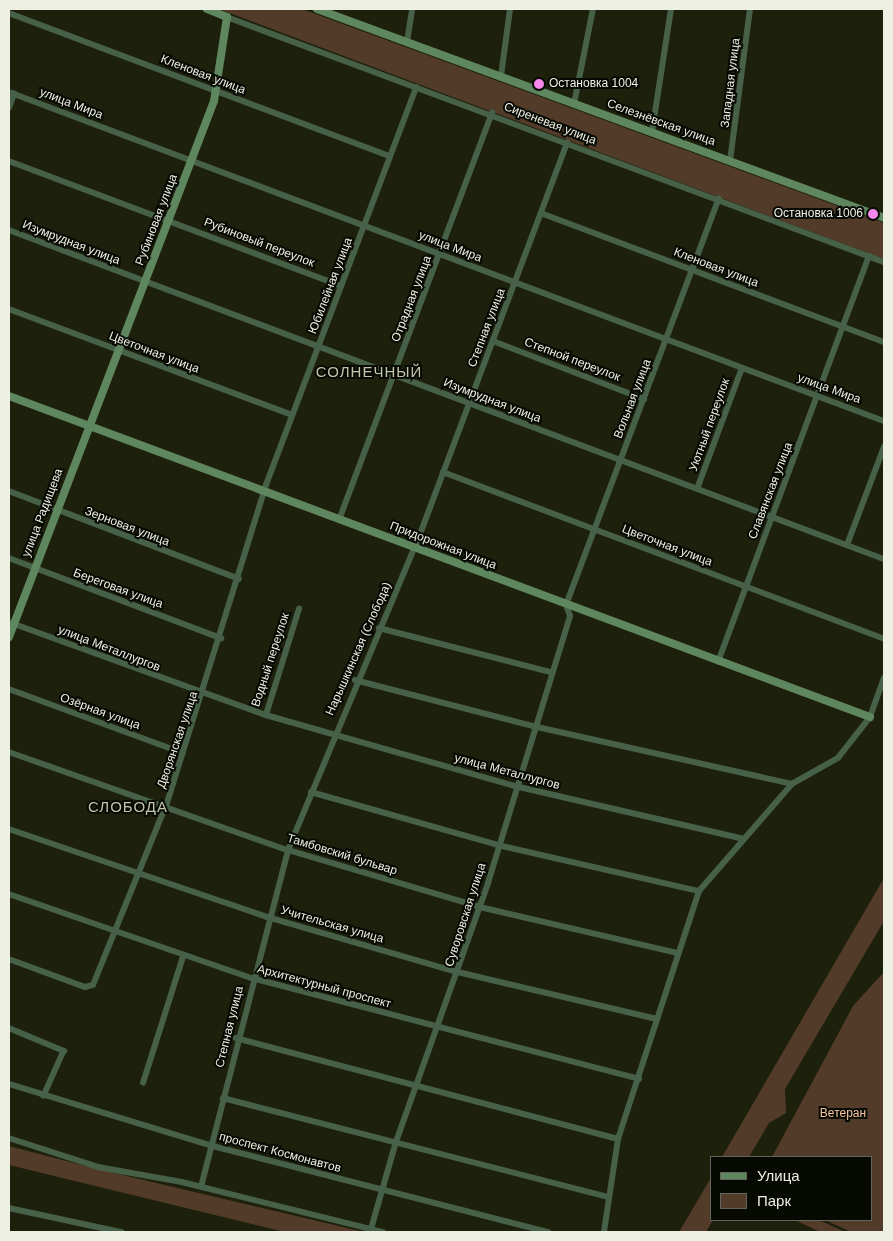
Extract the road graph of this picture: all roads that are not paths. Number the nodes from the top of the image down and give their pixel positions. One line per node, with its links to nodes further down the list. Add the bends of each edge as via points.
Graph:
1 (208, 9): 9 (street, Сиреневая улица)
2 (317, 9): 10 (street, Селезнёвская улица)
3 (412, 9): 10 (street)
4 (510, 9): 11 (street)
5 (593, 9): 15 (street)
6 (671, 9): 18 (street)
7 (750, 9): 23 (street, Западная улица)
8 (9, 13): 13 (street, Кленовая улица)
9 (228, 16): 12 (street, Сиреневая улица); 13 (street, Рубиновая улица)
10 (407, 42): 11 (street, Селезнёвская улица)
11 (501, 76): 15 (street, Селезнёвская улица)
12 (416, 87): 17 (street, Сиреневая улица); 20 (street, Юбилейная улица)
13 (216, 90): 20 (street, Кленовая улица); 22 (street, Рубиновая улица)
14 (11, 93): 16 (street); 22 (street, улица Мира)
15 (574, 104): 18 (street, Селезнёвская улица)
16 (9, 108)
17 (492, 114): 19 (street, Сиреневая улица); 30 (street, Отрадная улица)
18 (652, 132): 23 (street, Селезнёвская улица)
19 (567, 143): 24 (street, Сиреневая улица); 25 (street, Степная улица)
20 (389, 156): 28 (street, Юбилейная улица)
21 (9, 161): 27 (street, Рубиновый переулок)
22 (192, 161): 27 (street, Рубиновая улица); 28 (street, улица Мира)
23 (730, 161): 26 (street, Селезнёвская улица)
24 (718, 199): 31 (street, Сиреневая улица); 33 (street, Вольная улица)
25 (541, 213): 33 (street, Кленовая улица); 35 (street, Степная улица)
26 (884, 218)
27 (169, 220): 34 (street, Рубиновая улица); 36 (street, Рубиновый переулок)
28 (364, 226): 30 (street, улица Мира); 36 (street, Юбилейная улица)
29 (9, 230): 34 (street, Изумрудная улица)
30 (440, 253): 35 (street, улица Мира); 45 (street, Отрадная улица)
31 (869, 256): 32 (street, Сиреневая улица); 38 (street, Славянская улица)
32 (884, 262)
33 (692, 270): 38 (street, Кленовая улица); 39 (street, Вольная улица)
34 (145, 281): 42 (street, Изумрудная улица); 43 (street, Рубиновая улица)
35 (515, 282): 39 (street, улица Мира); 40 (street, Степная улица)
36 (341, 286): 42 (street, Юбилейная улица)
37 (9, 309): 43 (street, Цветочная улица)
38 (843, 327): 41 (street, Кленовая улица); 47 (street, Славянская улица)
39 (666, 339): 44 (street, улица Мира); 48 (street, Вольная улица)
40 (493, 341): 48 (street, Степной переулок); 49 (street, Степная улица)
41 (884, 342)
42 (318, 346): 45 (street, Изумрудная улица); 50 (street, Юбилейная улица)
43 (120, 351): 50 (street, Цветочная улица); 52 (street, Рубиновая улица)
44 (742, 368): 47 (street, улица Мира); 56 (street, Уютный переулок)
45 (393, 374): 49 (street, Изумрудная улица); 61 (street, Отрадная улица)
46 (9, 396): 52 (street, Придорожная улица)
47 (818, 396): 51 (street, улица Мира); 60 (street, Славянская улица)
48 (644, 399): 54 (street, Вольная улица)
49 (469, 403): 54 (street, Изумрудная улица); 55 (street, Степная улица)
50 (292, 415): 58 (street, Юбилейная улица)
51 (884, 421)
52 (91, 426): 58 (street, Придорожная улица); 59 (street, улица Радищева)
53 (884, 447): 63 (street)
54 (621, 461): 56 (street, Изумрудная улица); 62 (street, Вольная улица)
55 (444, 472): 62 (street, Цветочная улица); 64 (street, Степная улица)
56 (697, 489): 60 (street, Изумрудная улица)
57 (9, 491): 59 (street, Зерновая улица)
58 (264, 491): 61 (street, Придорожная улица); 68 (street, Дворянская улица)
59 (55, 510): 67 (street, улица Радищева); 68 (street, Зерновая улица)
60 (772, 518): 63 (street, Изумрудная улица); 69 (street, Славянская улица)
61 (339, 520): 64 (street, Придорожная улица)
62 (594, 529): 69 (street, Цветочная улица); 70 (street, Вольная улица)
63 (847, 545): 66 (street, Изумрудная улица)
64 (414, 548): 70 (street, Придорожная улица); 73 (street, Нарышкинская (Слобода))
65 (9, 558): 67 (street, Береговая улица)
66 (884, 559)
67 (33, 568): 72 (street, улица Радищева); 75 (street, Береговая улица)
68 (238, 579): 75 (street, Дворянская улица)
69 (745, 586): 76 (street, Цветочная улица); 77 (street, Славянская улица)
70 (566, 605): 77 (street, Придорожная улица); 78 (street, Суворовская улица, via 570,616)
71 (299, 609): 83 (street, Водный переулок)
72 (11, 623): 74 (street, улица Радищева); 82 (street, улица Металлургов)
73 (379, 628): 78 (street); 80 (street, Нарышкинская (Слобода))
74 (9, 637)
75 (221, 638): 82 (street, Дворянская улица)
76 (884, 639)
77 (718, 662): 84 (street, Придорожная улица)
78 (550, 672): 85 (street, Суворовская улица)
79 (884, 678): 84 (street)
80 (355, 680): 85 (street); 86 (street, Нарышкинская (Слобода))
81 (9, 689): 88 (street, Озёрная улица)
82 (204, 694): 83 (street, Водный переулок); 88 (street, Дворянская улица)
83 (266, 715): 86 (street, улица Металлургов)
84 (870, 717): 90 (street, via 838,758)
85 (533, 726): 90 (street); 91 (street, Суворовская улица)
86 (332, 734): 89 (street, Нарышкинская (Слобода)); 91 (street, улица Металлургов)
87 (9, 752): 93 (street, Тамбовский бульвар)
88 (184, 753): 93 (street, Дворянская улица)
89 (323, 760): 92 (street, Степная улица)
90 (792, 784): 95 (street)
91 (515, 786): 95 (street, улица Металлургов); 96 (street, Суворовская улица)
92 (310, 792): 96 (street); 97 (street, Степная улица)
93 (165, 809): 97 (street, Тамбовский бульвар); 98 (street, Дворянская улица)
94 (9, 829): 98 (street, Учительская улица)
95 (744, 840): 99 (street)
96 (498, 845): 99 (street); 101 (street, Суворовская улица)
97 (288, 850): 101 (street, Тамбовский бульвар); 102 (street, Степная улица)
98 (136, 876): 102 (street, Учительская улица); 103 (street, Дворянская улица)
99 (699, 891): 104 (street)
100 (9, 894): 103 (street, Архитектурный проспект)
101 (480, 907): 104 (street, Тамбовский бульвар); 107 (street, Суворовская улица)
102 (267, 917): 107 (street, Учительская улица); 108 (street, Степная улица)
103 (113, 933): 105 (street, Архитектурный проспект); 106 (street, Дворянская улица, via 90,987)
104 (676, 953): 109 (street)
105 (183, 956): 108 (street, Архитектурный проспект); 114 (street)
106 (9, 959)
107 (458, 972): 109 (street, Учительская улица); 111 (street, Суворовская улица)
108 (252, 978): 111 (street, Архитектурный проспект); 112 (street, Степная улица)
109 (657, 1019): 113 (street)
110 (9, 1028): 117 (street, via 64,1051)
111 (439, 1029): 113 (street, Архитектурный проспект); 116 (street, Суворовская улица)
112 (236, 1038): 116 (street); 118 (street, Степная улица)
113 (639, 1079): 120 (street)
114 (143, 1083)
115 (9, 1084): 117 (street, проспект Космонавтов)
116 (418, 1087): 120 (street); 121 (street, Суворовская улица)
117 (44, 1096): 122 (street, проспект Космонавтов)
118 (223, 1098): 121 (street); 122 (street, Степная улица)
119 (12, 1138): 123 (street, via 98,1167)
120 (618, 1139): 125 (street)
121 (396, 1142): 124 (street, Суворовская улица); 125 (street)
122 (213, 1146): 123 (street, Степная улица); 124 (street, проспект Космонавтов)
123 (200, 1187): 127 (street)
124 (382, 1190): 127 (street, Суворовская улица); 130 (street, проспект Космонавтов)
125 (608, 1198): 131 (street)
126 (9, 1208): 128 (street)
127 (371, 1229): 129 (street)
128 (121, 1232)
129 (383, 1232)
130 (548, 1232)
131 (604, 1232)

